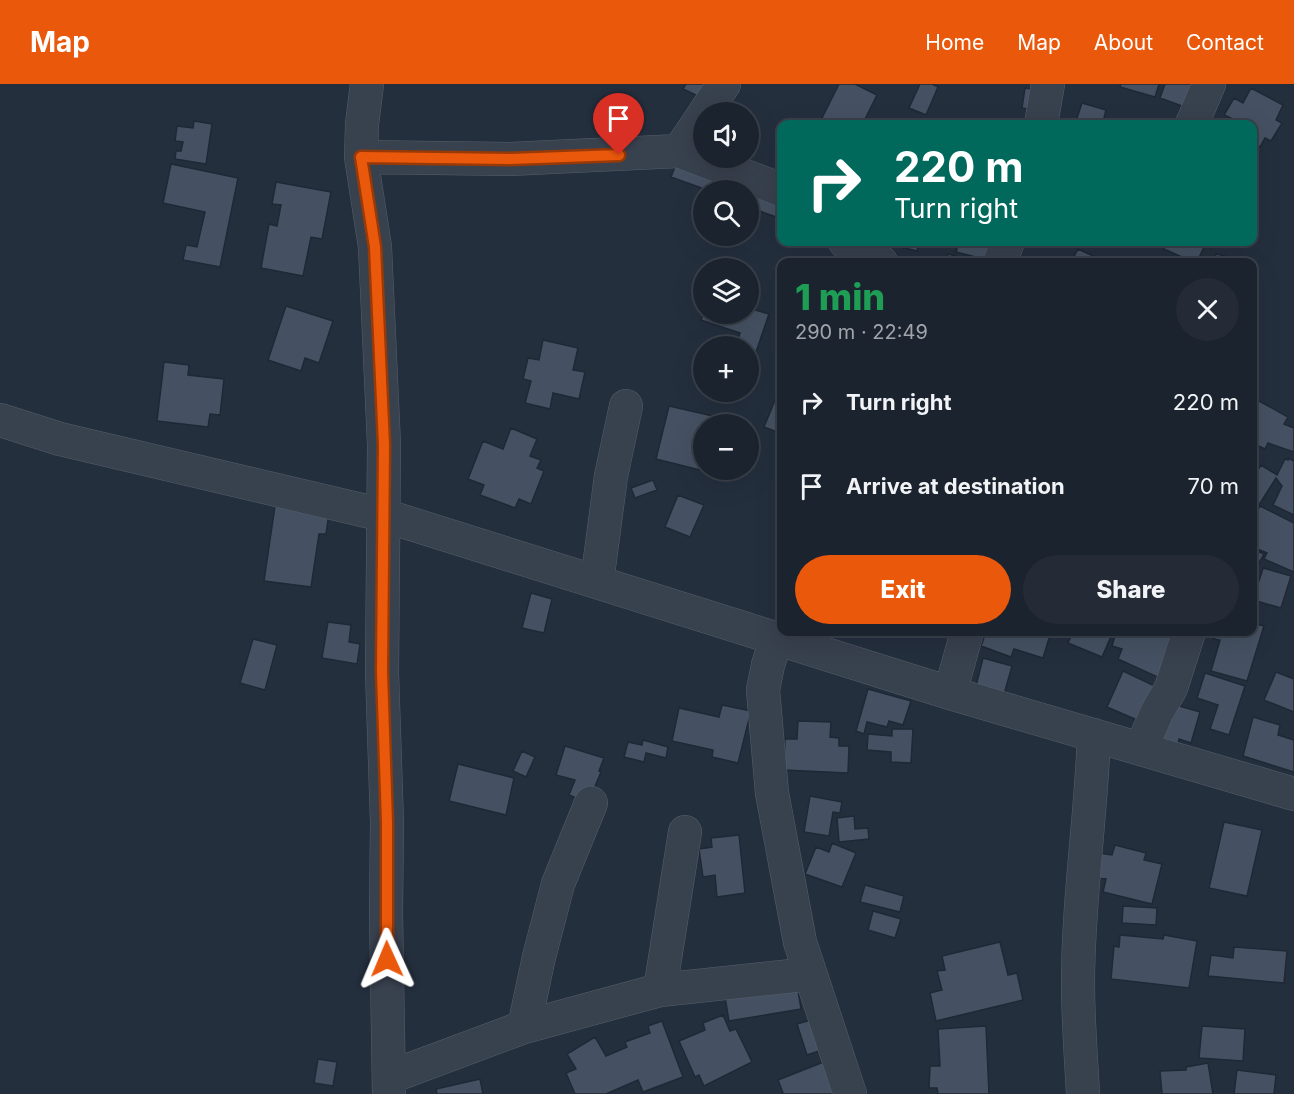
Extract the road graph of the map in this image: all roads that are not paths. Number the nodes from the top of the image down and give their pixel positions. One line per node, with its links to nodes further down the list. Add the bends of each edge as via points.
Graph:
1 (367, 84): 10 (street)
2 (724, 84): 5 (street)
3 (1048, 84): 6 (street)
4 (1209, 84): 7 (street)
5 (712, 102)
6 (1042, 120)
7 (1194, 120)
8 (693, 130): 9 (street)
9 (679, 151): 10 (street, via 510,159); 11 (street)
10 (361, 157): 16 (street, via 375,247 384,445)
11 (777, 188)
12 (850, 246): 13 (street)
13 (872, 258)
14 (626, 406): 17 (street, via 611,476)
15 (0, 420): 16 (street, via 70,442)
16 (383, 515): 17 (street); 30 (street)
17 (597, 582): 20 (street)
18 (965, 636): 21 (street)
19 (1188, 636): 23 (street, via 1171,688)
20 (777, 637): 21 (street); 27 (street, via 763,690 772,793 800,942)
21 (950, 693): 22 (street)
22 (1094, 735): 23 (street); 32 (street, via 1078,984)
23 (1142, 749): 24 (street)
24 (1294, 794)
25 (591, 803): 29 (street, via 558,884)
26 (685, 832): 28 (street)
27 (810, 974): 28 (street); 31 (street)
28 (660, 990): 29 (street)
29 (524, 1027): 30 (street)
30 (389, 1086)
31 (850, 1094)
32 (1083, 1094)

